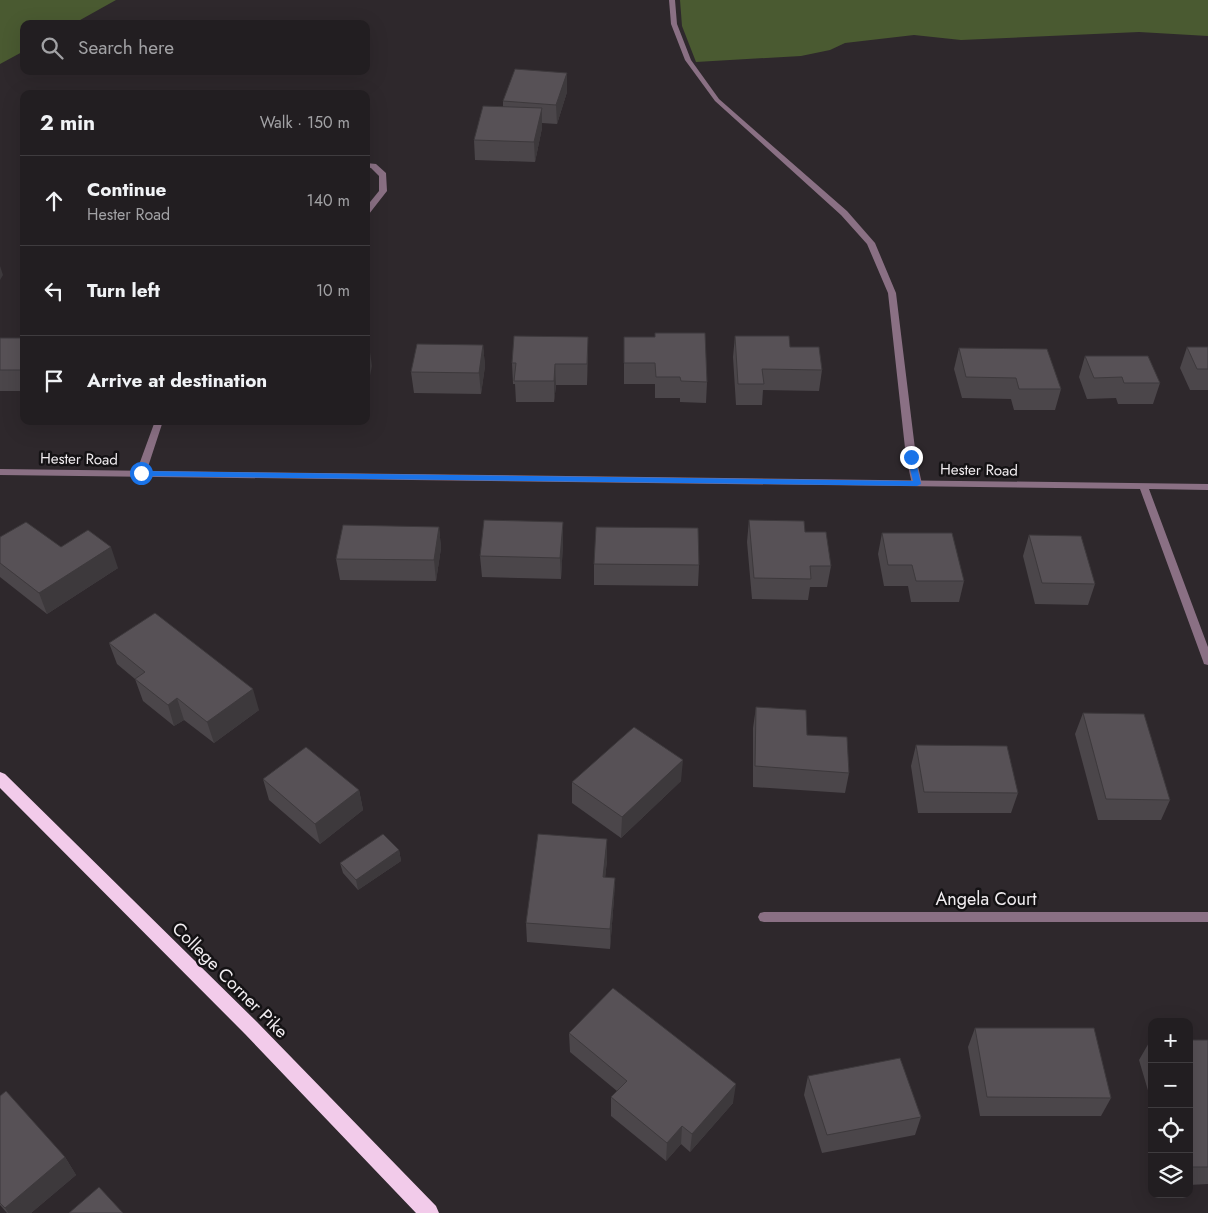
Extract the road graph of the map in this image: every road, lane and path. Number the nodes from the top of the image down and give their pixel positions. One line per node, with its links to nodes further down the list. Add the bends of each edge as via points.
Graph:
1 (672, 0): 7 (street, via 674,24 688,60 717,100 844,213 871,243 892,293)
2 (370, 166): 3 (street, via 383,175 383,191)
3 (370, 207)
4 (158, 425): 6 (street)
5 (0, 472): 6 (street, Hester Road)
6 (141, 473): 7 (street, Hester Road)
7 (917, 484): 8 (street, Hester Road)
8 (1143, 486): 9 (street, Hester Road); 10 (street)
9 (1208, 487)
10 (1208, 661)
11 (0, 778): 14 (highway, College Corner Pike, via 251,1028)
12 (764, 917): 13 (street, Angela Court)
13 (1208, 917)
14 (429, 1213)

